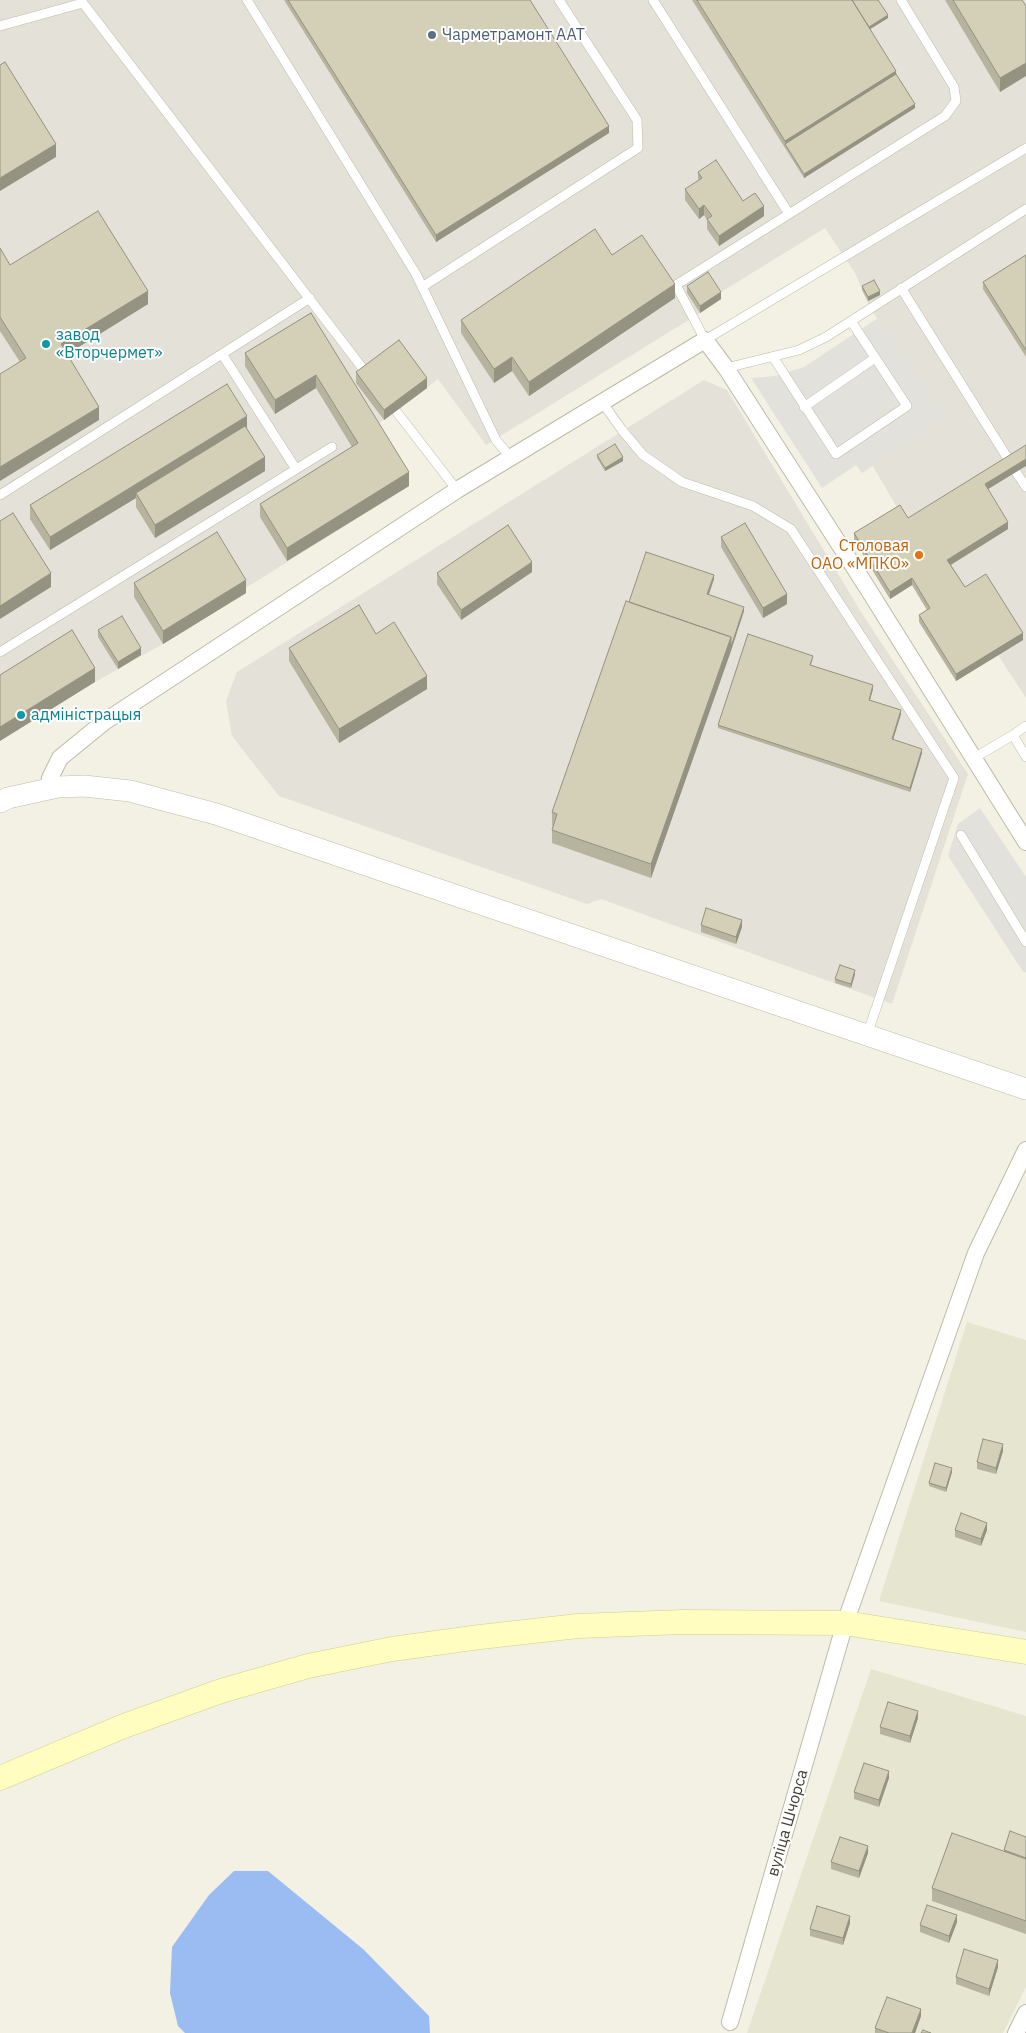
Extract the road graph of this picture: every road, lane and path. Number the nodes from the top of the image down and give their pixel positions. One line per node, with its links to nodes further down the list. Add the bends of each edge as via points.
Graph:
1 (247, 0): 9 (lane)
2 (559, 0): 9 (lane, via 637,120 638,148)
3 (653, 0): 8 (lane)
4 (901, 0): 8 (lane, via 954,87 956,101 945,116)
5 (0, 26): 11 (lane, via 83,3)
6 (1026, 148): 13 (lane)
7 (1026, 209): 10 (lane)
8 (788, 214): 13 (lane, via 676,285)
9 (422, 287): 23 (lane, via 496,440)
10 (901, 288): 12 (lane); 24 (lane)
11 (310, 298): 14 (lane); 18 (lane)
12 (851, 321): 15 (lane, via 826,337); 16 (lane)
13 (705, 340): 17 (street); 19 (street)
14 (222, 354): 25 (lane); 29 (lane)
15 (773, 357): 17 (lane); 20 (lane)
16 (875, 358): 20 (lane); 20 (lane, via 907,406 836,454)
17 (726, 368): 34 (street)
18 (367, 374)
19 (602, 402): 23 (street); 40 (lane, via 643,455 682,482 753,506 791,529 954,778)
20 (804, 407)
21 (396, 411): 28 (lane)
22 (332, 447): 25 (lane)
23 (510, 458): 28 (street)
24 (1010, 462)
25 (296, 469): 30 (lane)
26 (1016, 472): 27 (lane)
27 (1026, 487)
28 (457, 490): 35 (street, via 104,722 60,758 50,778)
29 (0, 496)
30 (0, 652)
31 (1026, 726): 32 (lane)
32 (1012, 734): 33 (lane); 34 (lane)
33 (1026, 756)
34 (974, 758): 38 (street)
35 (49, 789): 36 (street); 40 (street, via 115,788 216,814)
36 (0, 802)
37 (961, 835): 39 (lane)
38 (1026, 842)
39 (1026, 942)
40 (867, 1035): 41 (street)
41 (1026, 1089)
42 (1026, 1150): 43 (street, вуліца Шчорса, via 976,1253)
43 (845, 1623): 44 (main road); 45 (main road, via 683,1622 578,1626 392,1649 308,1666 221,1691 124,1726); 47 (street, вуліца Шчорса)
44 (1026, 1652)
45 (0, 1778)
46 (1026, 2013): 48 (street)
47 (730, 2028)
48 (1020, 2032)

